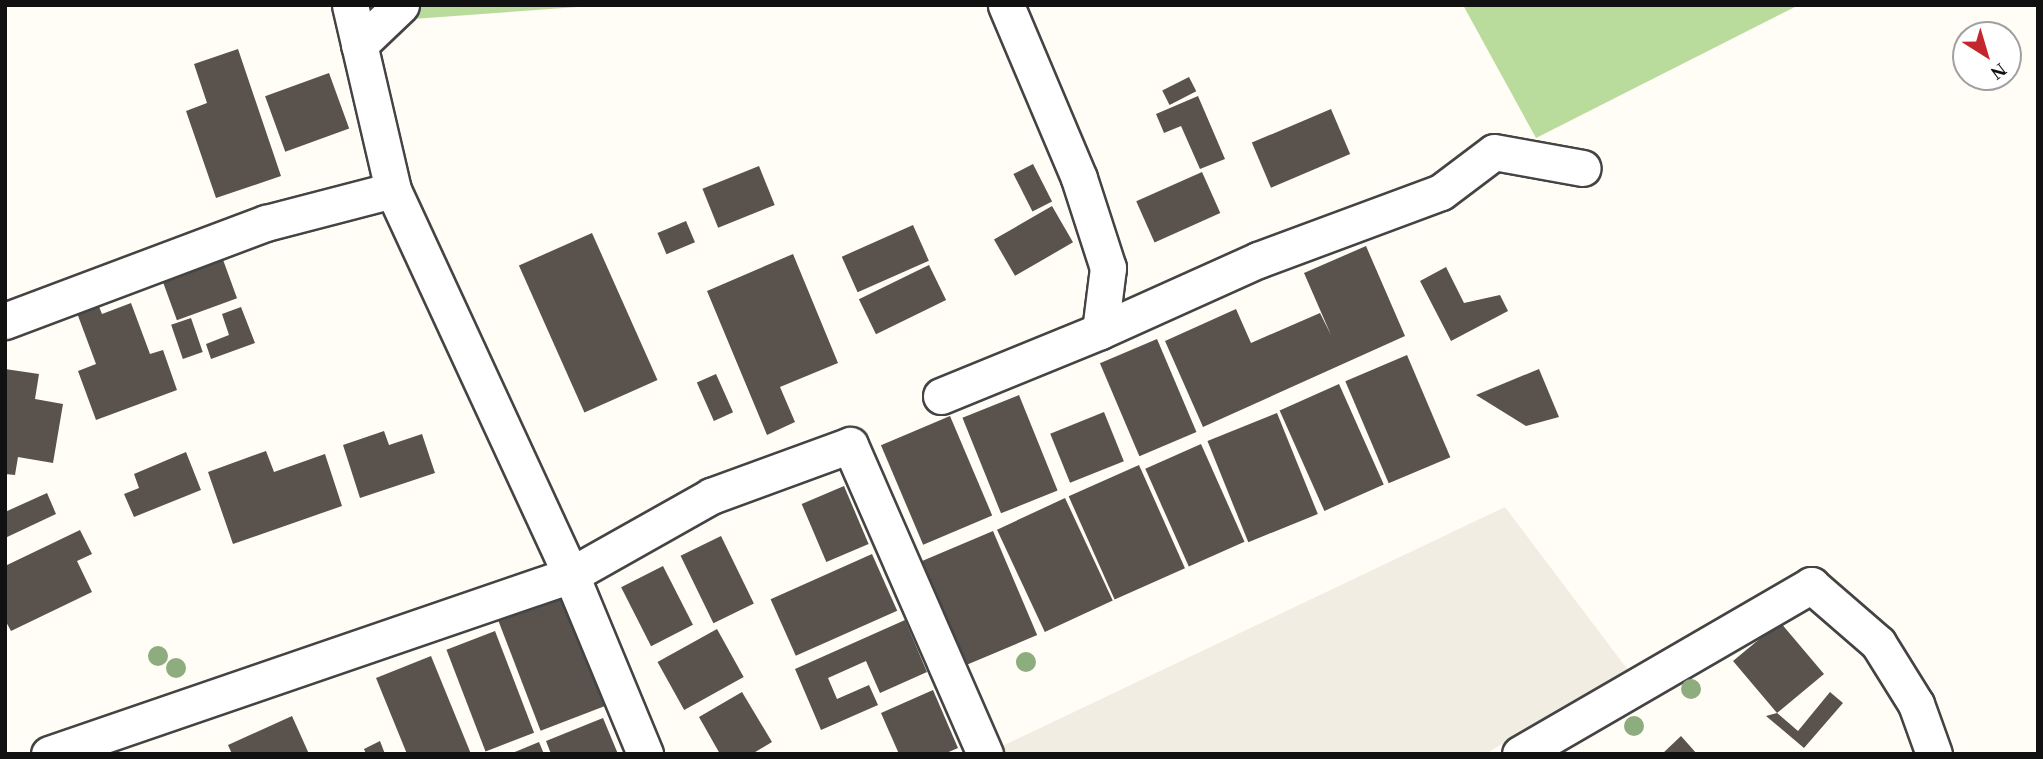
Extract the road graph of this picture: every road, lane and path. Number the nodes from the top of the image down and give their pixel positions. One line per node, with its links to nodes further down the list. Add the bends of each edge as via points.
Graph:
1 (350, 5): 4 (street)
2 (401, 5): 4 (street)
3 (1006, 5): 8 (street, via 1079,178 1108,268)
4 (359, 45): 6 (street)
5 (1583, 168): 8 (street, via 1494,152 1441,192 1258,260)
6 (393, 190): 7 (street, via 266,223); 10 (street)
7 (5, 321)
8 (1100, 331): 9 (street)
9 (941, 396)
10 (572, 575): 11 (street); 12 (street); 13 (street, via 710,496 850,445)
11 (49, 754)
12 (645, 754)
13 (985, 754)
14 (1520, 754): 15 (street, via 1811,585 1878,643 1916,704)
15 (1934, 754)

